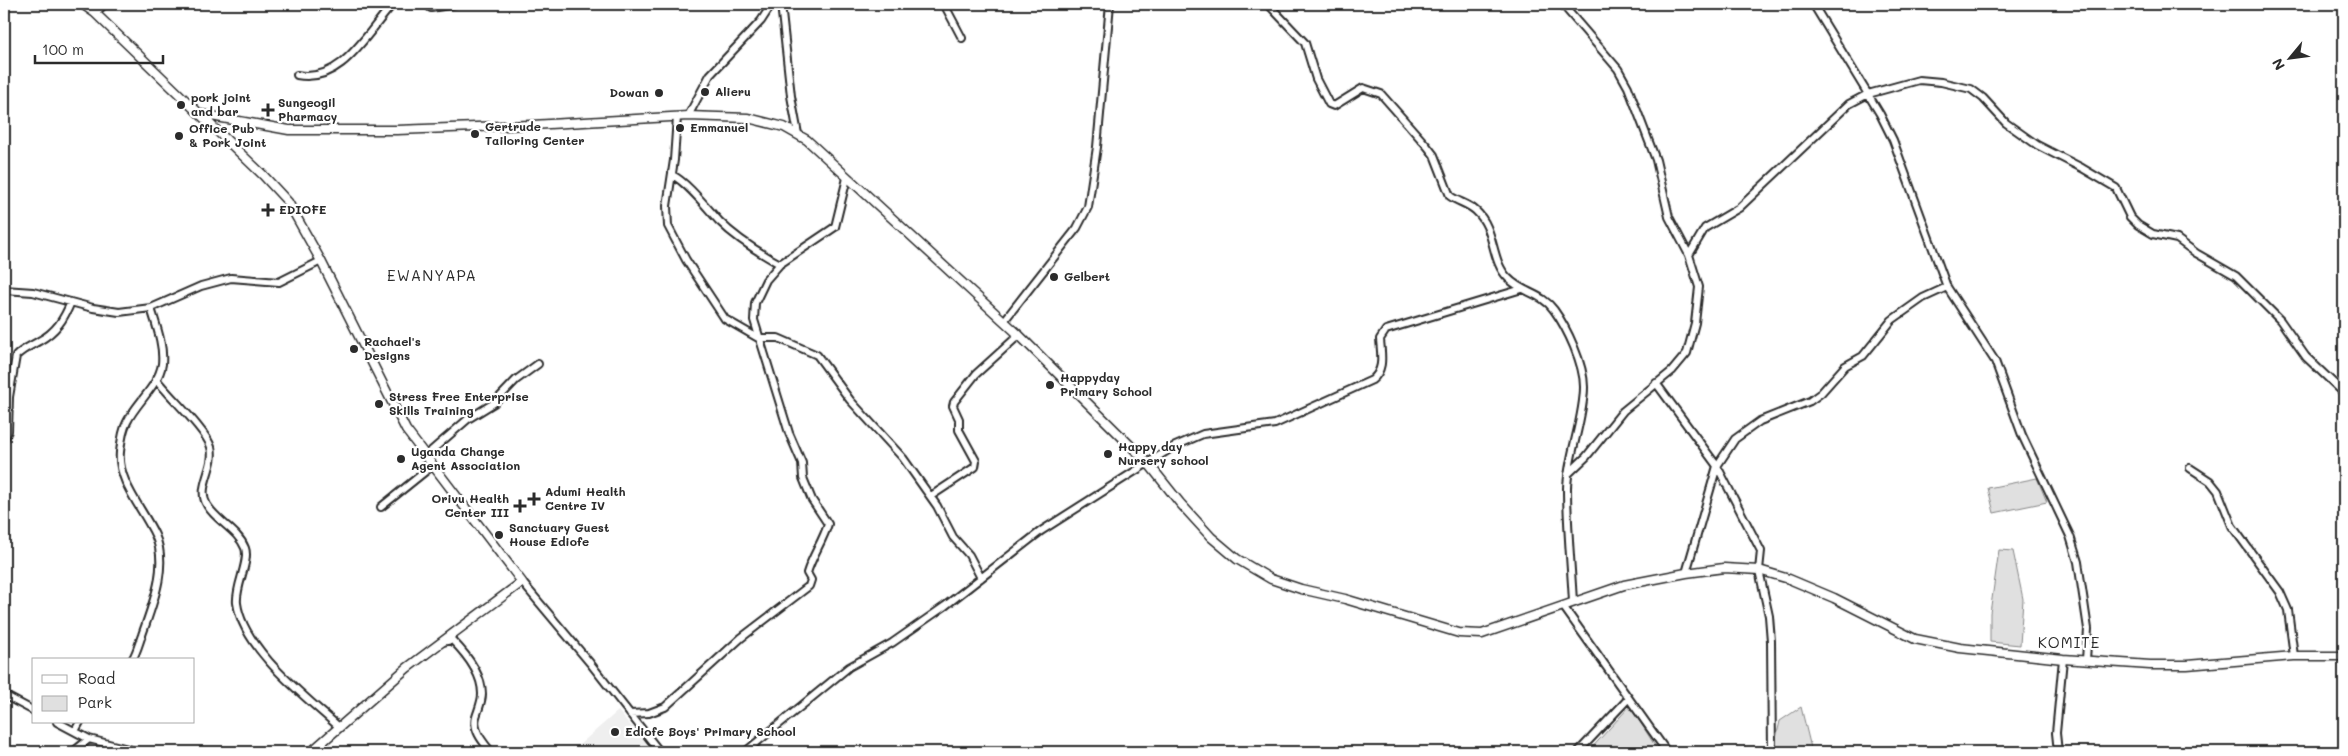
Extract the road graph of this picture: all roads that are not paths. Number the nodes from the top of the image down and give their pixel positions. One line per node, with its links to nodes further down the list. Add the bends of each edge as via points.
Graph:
1 (82, 4): 13 (street)
2 (105, 4): 13 (street)
3 (392, 4): 15 (street, via 332,71 309,78)
4 (426, 4): 5 (street, via 431,8)
5 (455, 4)
6 (772, 4): 18 (street, via 761,21 710,75)
7 (781, 4): 20 (street)
8 (944, 4): 14 (street)
9 (1110, 4): 31 (street, via 1088,207 1077,228)
10 (1268, 4): 27 (street, via 1305,43 1328,104 1334,106 1361,88 1372,90 1381,94 1423,141 1434,155 1450,196 1481,216 1492,237 1500,267)
11 (1562, 4): 23 (street, via 1618,69 1628,86 1656,160 1669,217)
12 (1813, 4): 16 (street)
13 (94, 13): 17 (street)
14 (962, 38)
15 (297, 75)
16 (1868, 94): 23 (street, via 1839,112 1739,208 1705,228); 26 (street, via 1893,140); 37 (street, via 1920,80 1971,89 2006,123 2037,145 2116,188 2130,217 2138,225 2152,234 2177,239 2196,254 2236,276 2280,320 2306,357)
17 (200, 114): 19 (street, via 289,130 523,126); 24 (street, via 288,202)
18 (688, 116): 19 (street); 20 (street, via 748,118 766,121)
19 (677, 117): 21 (street)
20 (798, 134): 22 (street)
21 (672, 175): 25 (street, via 682,180 720,222 756,252); 33 (street, via 667,206 668,226 725,319)
22 (847, 178): 25 (street, via 832,231); 31 (street)
23 (1689, 255): 36 (street, via 1699,287 1690,346 1679,363)
24 (321, 261): 30 (street, via 279,282 231,278 201,286); 39 (street, via 397,415)
25 (780, 264): 33 (street, via 766,280 755,303)
26 (1947, 287): 42 (street, via 1923,298 1892,320 1863,356 1845,366 1810,402 1779,412 1742,433); 58 (street, via 1995,360 2022,434 2070,536 2078,562 2088,629)
27 (1522, 289): 40 (street, via 1392,327 1381,334 1382,367 1372,380 1275,424 1203,434); 44 (street, via 1546,299 1555,311 1567,330 1580,369 1584,387)
28 (4, 290): 29 (street, via 33,292)
29 (71, 302): 30 (street, via 119,312); 38 (street, via 54,332 27,346 16,356 9,397 8,431)
30 (151, 308): 35 (street, via 162,350 162,365)
31 (1004, 321): 32 (street)
32 (1019, 335): 40 (street); 45 (street, via 976,374 954,402 959,430 974,455 975,467)
33 (758, 338): 45 (street, via 778,338 816,355); 62 (street, via 802,463 803,478 812,500 828,524 809,566 809,586 741,638 665,707 648,713)
34 (538, 364): 39 (street)
35 (156, 379): 56 (street, via 127,421 119,461 160,549 160,568 151,610); 65 (street, via 211,446 211,460 202,493 214,516 246,549 236,601 248,630 270,665)
36 (1656, 383): 42 (street); 44 (street, via 1624,411)
37 (2344, 393)
38 (4, 440)
39 (424, 457): 41 (street)
40 (1148, 463): 49 (street, via 1040,531); 52 (street, via 1211,537 1237,559 1271,579 1459,633 1482,634)
41 (432, 466): 46 (street); 50 (street)
42 (1716, 466): 47 (street, via 1761,551); 48 (street)
43 (2190, 468): 54 (street, via 2210,481 2218,491 2232,526 2280,592 2288,610)
44 (1568, 474): 51 (street)
45 (931, 496): 49 (street, via 953,537 969,555)
46 (381, 506)
47 (1760, 570): 48 (street, via 1724,568); 57 (street, via 1834,598 1915,639 1960,648); 76 (street, via 1771,641)
48 (1686, 573): 51 (street, via 1624,585)
49 (982, 578): 73 (street, via 892,643 849,667)
50 (522, 582): 53 (street); 62 (street)
51 (1573, 602): 52 (street)
52 (1563, 606): 60 (street)
53 (438, 643): 65 (street); 71 (street, via 452,640 478,675 482,695 475,720 480,738)
54 (2294, 656): 55 (street); 58 (street, via 2187,665)
55 (2344, 656)
56 (133, 658)
57 (2063, 659): 58 (street); 77 (street, via 2056,733)
58 (2086, 660)
59 (4, 695): 61 (street)
60 (1628, 699): 74 (street); 75 (street)
61 (32, 710)
62 (630, 714): 72 (street)
63 (61, 724): 66 (street)
64 (79, 724): 66 (street)
65 (339, 727): 70 (street)
66 (75, 731): 67 (street)
67 (89, 739): 68 (street); 69 (street)
68 (73, 752)
69 (140, 752)
70 (311, 752)
71 (491, 752)
72 (660, 752)
73 (745, 752)
74 (1578, 752)
75 (1667, 752)
76 (1772, 752)
77 (2058, 752)

